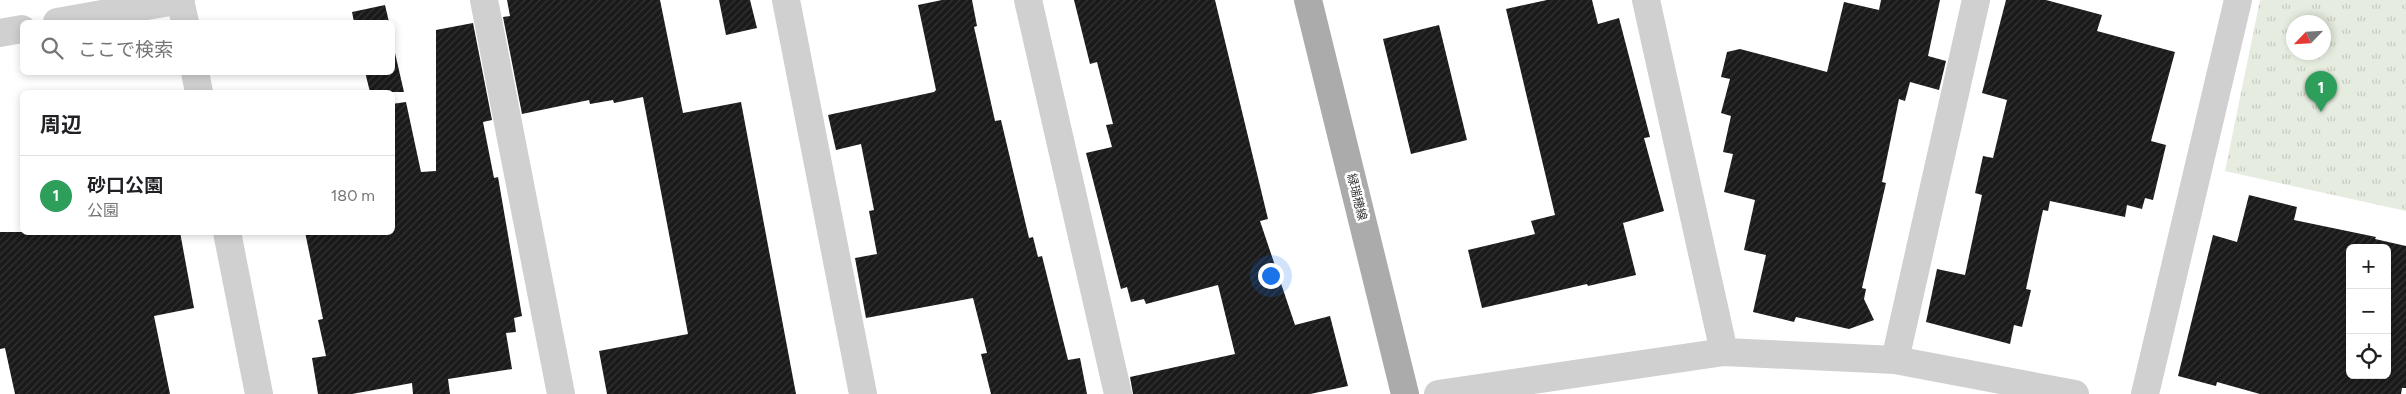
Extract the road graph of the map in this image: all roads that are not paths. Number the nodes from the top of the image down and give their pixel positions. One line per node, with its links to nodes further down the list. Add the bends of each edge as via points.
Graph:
1 (180, 0): 9 (street); 10 (street)
2 (484, 0): 19 (street)
3 (786, 0): 20 (street)
4 (1028, 0): 21 (street)
5 (1308, 0): 22 (main road, 緑瑞穂線)
6 (1646, 0): 16 (street)
7 (1976, 0): 17 (street)
8 (2238, 0): 25 (street)
9 (68, 20)
10 (185, 20)
11 (20, 29): 12 (street)
12 (0, 33)
13 (196, 75): 14 (street)
14 (199, 90)
15 (227, 235): 18 (street)
16 (1724, 352): 17 (street); 23 (street)
17 (1895, 360): 24 (street)
18 (258, 394)
19 (561, 394)
20 (863, 394)
21 (1118, 394)
22 (1405, 394)
23 (1438, 394)
24 (2076, 394)
25 (2145, 394)

